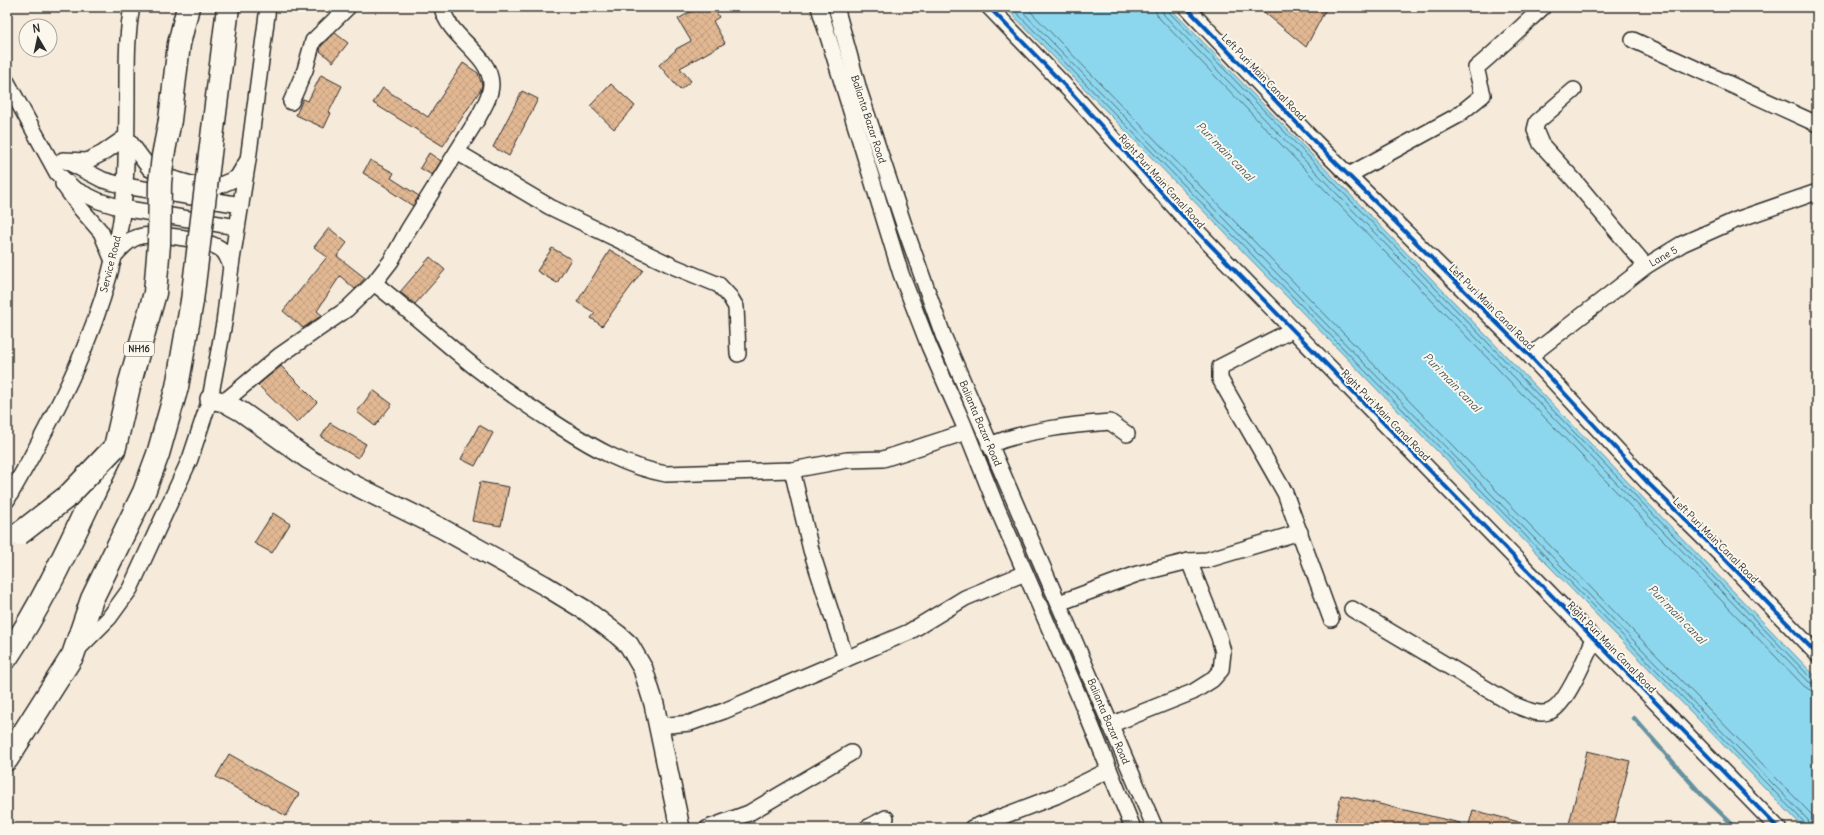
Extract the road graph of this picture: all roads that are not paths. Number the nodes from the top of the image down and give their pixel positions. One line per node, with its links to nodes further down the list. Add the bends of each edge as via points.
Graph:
1 (132, 7): 17 (street, Service Road, via 127,56)
2 (188, 7): 40 (highway, NH16, bridge, via 179,44 163,156 155,293 130,382)
3 (228, 7): 52 (highway, bridge, via 197,264 177,387 144,492 92,599)
4 (268, 7): 21 (street)
5 (348, 7): 15 (street, via 313,41 305,70)
6 (442, 7): 19 (street, via 453,30 486,68 491,84 487,101)
7 (819, 7): 37 (street, Balianta Bazar Road, via 901,274)
8 (836, 7): 39 (street, Balianta Bazar Road, via 904,225 943,335)
9 (989, 7): 33 (street, Right Puri Main Canal Road)
10 (1186, 7): 23 (street, Left Puri Main Canal Road)
11 (1543, 7): 23 (street, via 1476,68 1483,95 1457,116)
12 (1633, 40): 16 (street)
13 (7, 82): 18 (street)
14 (1574, 90): 31 (street, via 1537,122 1537,137)
15 (291, 102)
16 (1817, 124)
17 (126, 137): 20 (street, via 103,154 86,160); 21 (street, via 150,169 191,184 216,187 237,178); 24 (street, Service Road)
18 (44, 149): 20 (street); 22 (street)
19 (457, 152): 32 (street, via 391,261); 34 (street, via 550,207 674,267 719,285 736,307)
20 (63, 160): 24 (street, via 103,180)
21 (248, 160): 26 (street)
22 (56, 173): 27 (street, via 74,189); 29 (street, via 66,190 101,232)
23 (1349, 176): 35 (street, Left Puri Main Canal Road)
24 (125, 186): 26 (street); 27 (street, Service Road)
25 (1817, 192): 31 (street, Lane 5, via 1736,220 1682,244)
26 (241, 205): 28 (street)
27 (122, 208): 28 (street); 29 (street, Service Road)
28 (237, 227): 30 (street)
29 (113, 259): 30 (street, via 127,243 138,237 153,235 210,243 223,250); 42 (street, Service Road, via 83,353 36,449)
30 (231, 266): 36 (street)
31 (1646, 266): 35 (street, Lane 5)
32 (374, 282): 36 (street, via 347,309); 41 (street, via 504,389 614,458 645,470 666,474)
33 (1292, 330): 43 (street, via 1220,367 1220,379 1283,488); 50 (street, Right Puri Main Canal Road)
34 (738, 354)
35 (1530, 356): 51 (street, Left Puri Main Canal Road, via 1647,482)
36 (217, 400): 52 (street, via 130,589 109,618); 56 (main road, via 348,482 448,532 601,620 629,645 643,669)
37 (966, 432): 41 (street, via 883,459 847,460); 46 (street, Balianta Bazar Road)
38 (1127, 434): 39 (street, via 1110,422 1078,424 1005,438)
39 (990, 444): 47 (street, Balianta Bazar Road)
40 (116, 447): 44 (highway, bridge, via 68,496); 53 (highway, NH16, via 52,581)
41 (792, 470): 54 (street, via 811,550)
42 (7, 500)
43 (1300, 532): 45 (street, via 1207,560); 49 (street)
44 (13, 538)
45 (1189, 561): 47 (street, via 1137,574); 55 (street, via 1219,637 1223,652 1221,670 1212,680 1193,692)
46 (1025, 574): 54 (street, via 965,598 909,632); 59 (street, Balianta Bazar Road)
47 (1059, 603): 55 (street, Balianta Bazar Road)
48 (1352, 608): 50 (street, via 1512,704 1532,712 1551,711 1561,703)
49 (1331, 619)
50 (1594, 639): 67 (street, Right Puri Main Canal Road)
51 (1817, 654)
52 (73, 655): 58 (highway)
53 (7, 657)
54 (846, 659): 56 (street, via 724,711 690,723)
55 (1110, 725): 66 (street, Balianta Bazar Road)
56 (659, 726): 61 (main road)
57 (851, 752): 62 (street, via 748,813)
58 (7, 759)
59 (1109, 770): 64 (street, via 1050,798); 65 (street, Balianta Bazar Road)
60 (886, 818): 63 (street)
61 (680, 828)
62 (708, 828)
63 (867, 828)
64 (972, 828)
65 (1133, 828)
66 (1155, 828)
67 (1778, 828)

